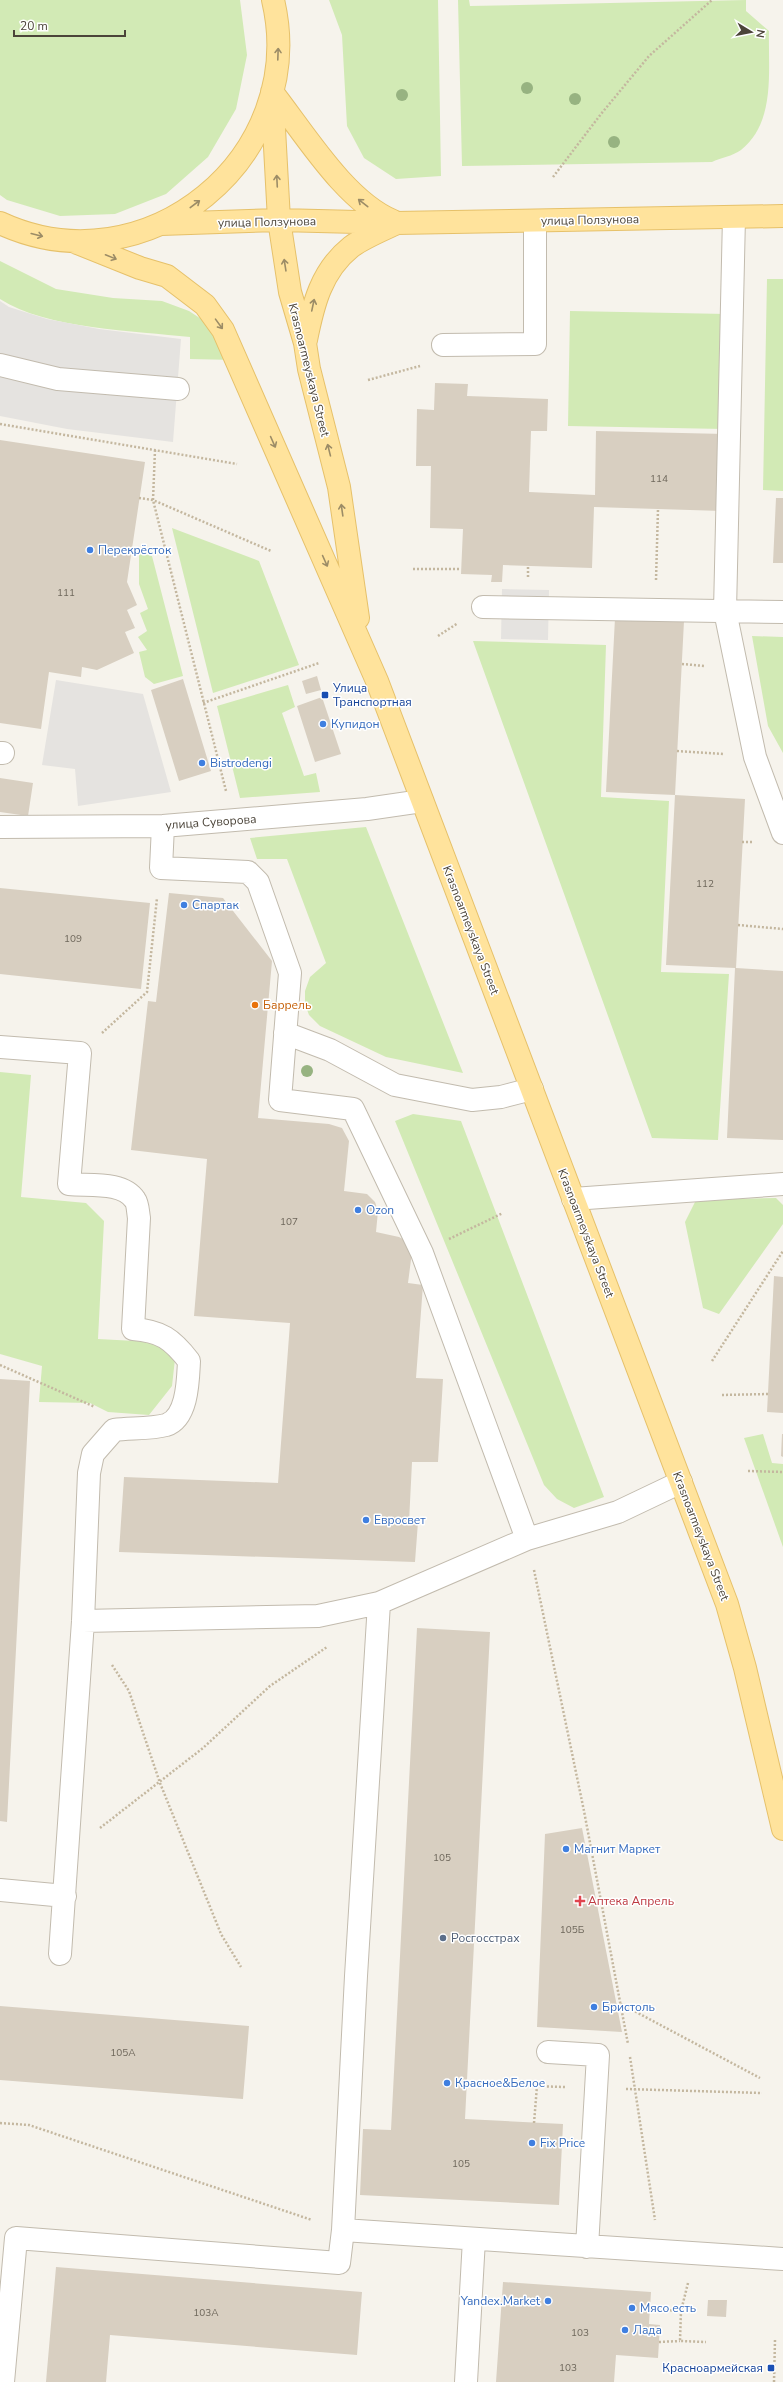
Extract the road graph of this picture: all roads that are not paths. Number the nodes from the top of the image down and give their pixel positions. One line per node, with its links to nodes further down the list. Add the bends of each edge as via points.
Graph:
1 (273, 0): 2 (main road, one-way to 1, via 278,56 277,18)
2 (272, 92): 5 (main road, Krasnoarmeyskaya Street, one-way to 2); 8 (main road, улица Ползунова, one-way to 2, via 379,215 357,198); 9 (main road, one-way to 2, via 193,207 220,184 243,157 261,126)
3 (783, 216): 4 (main road, улица Ползунова)
4 (734, 217): 6 (main road, улица Ползунова); 16 (street)
5 (278, 220): 8 (main road, улица Ползунова); 9 (main road, улица Ползунова); 11 (main road, Krasnoarmeyskaya Street, one-way to 5, via 290,292)
6 (535, 221): 8 (main road, улица Ползунова); 12 (street, via 535,344)
7 (0, 223): 10 (main road, one-way to 10, via 16,230)
8 (396, 223): 11 (main road, улица Ползунова, one-way to 8, via 315,299 326,276 351,247)
9 (162, 224): 10 (main road, via 127,236)
10 (75, 242): 18 (main road, Krasnoarmeyskaya Street, one-way to 18, via 167,276 205,305 223,330)
11 (306, 344): 18 (main road, Krasnoarmeyskaya Street, one-way to 11, via 339,488 309,369)
12 (443, 345)
13 (0, 365): 14 (street, via 58,379)
14 (178, 389)
15 (483, 607): 16 (street)
16 (725, 611): 17 (street); 22 (street, via 755,756)
17 (783, 612)
18 (362, 645): 19 (main road, Krasnoarmeyskaya Street)
19 (422, 801): 20 (street, улица Суворова, via 367,809); 25 (main road, Krasnoarmeyskaya Street)
20 (163, 826): 21 (street, улица Суворова); 23 (street, via 160,868 248,872 258,882 290,973)
21 (0, 827)
22 (783, 833)
23 (285, 1033): 25 (street, via 330,1050 395,1085 472,1100 501,1097); 29 (street, via 280,1100 353,1109 422,1253)
24 (0, 1047): 31 (street, via 80,1053 69,1184 127,1191 136,1201 139,1218 133,1329 160,1333 178,1346 189,1361 186,1400 177,1416 167,1424 114,1430 93,1454)
25 (532, 1089): 27 (main road, Krasnoarmeyskaya Street)
26 (783, 1184): 27 (street)
27 (573, 1199): 28 (main road, Krasnoarmeyskaya Street)
28 (681, 1482): 29 (street, via 618,1512); 32 (main road, Krasnoarmeyskaya Street, via 727,1604 745,1668)
29 (527, 1538): 30 (street)
30 (379, 1602): 31 (street, via 318,1616); 37 (street, via 356,1976)
31 (83, 1621): 34 (street)
32 (783, 1829)
33 (0, 1890): 34 (street)
34 (65, 1896): 35 (street)
35 (60, 1954)
36 (548, 2052): 39 (street, via 598,2055)
37 (344, 2230): 38 (street); 41 (street, via 339,2263 16,2238)
38 (474, 2239): 39 (street); 42 (street)
39 (587, 2246): 40 (street)
40 (783, 2260)
41 (3, 2382)
42 (466, 2382)

